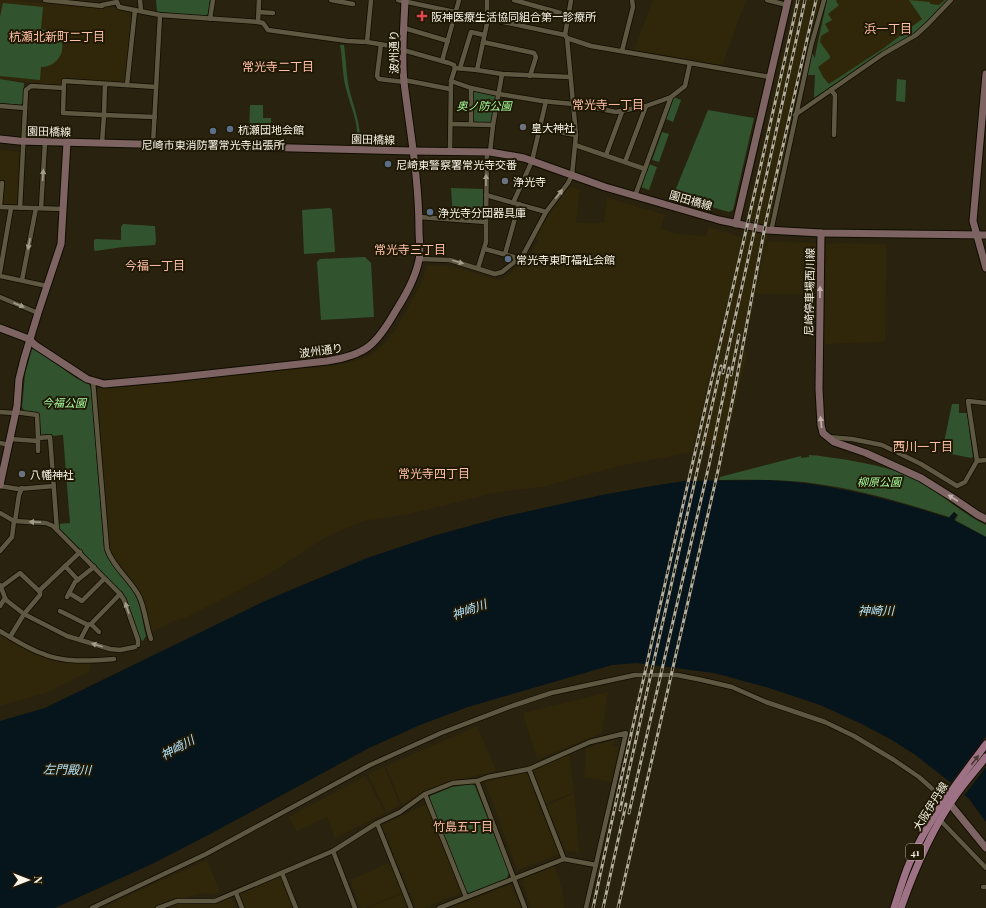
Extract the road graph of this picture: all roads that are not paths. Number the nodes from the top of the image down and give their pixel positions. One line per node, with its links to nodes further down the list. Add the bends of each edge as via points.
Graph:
1 (45, 0): 17 (street)
2 (140, 0): 22 (street)
3 (213, 0): 28 (street)
4 (259, 0): 23 (street)
5 (331, 0): 20 (street)
6 (371, 0): 35 (street)
7 (403, 0): 18 (street); 31 (street, 波州通り)
8 (459, 0): 24 (street)
9 (488, 0): 29 (street)
10 (514, 0): 27 (street)
11 (571, 0): 27 (street)
12 (632, 0): 39 (street, via 633,7)
13 (767, 0): 19 (street)
14 (824, 0): 67 (street)
15 (951, 0): 57 (street, via 916,35)
16 (117, 1): 17 (street, via 102,6); 21 (street, via 119,7)
17 (77, 2)
18 (421, 2): 24 (street)
19 (788, 2): 48 (street)
20 (352, 3)
21 (135, 10): 22 (street); 52 (street)
22 (140, 11): 26 (street)
23 (259, 12): 25 (street); 30 (street)
24 (456, 12): 29 (street); 34 (street)
25 (273, 13)
26 (160, 15): 28 (street); 53 (street)
27 (568, 15): 33 (street)
28 (210, 19): 30 (street)
29 (487, 19): 32 (street); 33 (street)
30 (258, 22): 35 (street, via 263,23 268,30)
31 (404, 28): 34 (street); 38 (street, 波州通り)
32 (484, 35): 36 (street); 42 (street, via 471,32)
33 (566, 37): 39 (street, via 592,46); 47 (street)
34 (448, 41): 40 (street)
35 (367, 42): 37 (street)
36 (483, 42): 43 (street); 46 (street, via 534,53 536,57)
37 (381, 44): 38 (street); 49 (street, via 378,79)
38 (403, 49): 40 (street); 49 (street, 波州通り)
39 (622, 51): 41 (street)
40 (442, 61): 42 (street)
41 (690, 63): 48 (street); 59 (street, via 685,86)
42 (458, 68): 43 (street); 50 (street)
43 (477, 70): 44 (street)
44 (502, 74): 46 (street); 58 (street)
45 (986, 74): 75 (street)
46 (530, 76): 47 (street)
47 (570, 77): 61 (street)
48 (770, 77): 104 (street)
49 (404, 81): 56 (street); 83 (street, 波州通り)
50 (451, 81): 55 (street); 56 (street)
51 (105, 84): 52 (street); 54 (street, via 64,81); 66 (street)
52 (127, 85): 53 (street)
53 (156, 87): 68 (street)
54 (64, 88): 64 (street, via 31,86 26,90); 66 (street, via 63,113)
55 (471, 88): 58 (street); 70 (street)
56 (450, 89): 69 (street)
57 (831, 90): 67 (street); 74 (street, via 835,95)
58 (499, 94): 60 (street); 71 (street)
59 (671, 97): 63 (street); 89 (street)
60 (546, 101): 61 (street); 72 (street)
61 (573, 104): 65 (street); 73 (street)
62 (0, 106): 64 (street)
63 (646, 106): 65 (street); 88 (street)
64 (25, 108): 77 (street)
65 (622, 112): 86 (street)
66 (104, 115): 68 (street); 80 (street)
67 (795, 115): 105 (street)
68 (155, 117): 81 (street)
69 (451, 124): 70 (street); 84 (street)
70 (471, 124): 71 (street)
71 (493, 125): 85 (street)
72 (540, 129): 73 (street); 87 (street)
73 (576, 135): 82 (street)
74 (834, 135)
75 (983, 139): 107 (street, via 973,222)
76 (0, 140): 77 (street, 園田橋線)
77 (24, 141): 78 (street, 園田橋線); 98 (street)
78 (45, 142): 79 (street, 園田橋線); 99 (street, one-way to 78)
79 (68, 142): 80 (street, 園田橋線); 100 (street)
80 (102, 143): 81 (street, 園田橋線)
81 (153, 144): 83 (street, 園田橋線)
82 (575, 145): 86 (street); 90 (street)
83 (412, 151): 84 (street, 園田橋線); 102 (street, 波州通り, via 416,167)
84 (450, 151): 85 (street, 園田橋線)
85 (488, 152): 87 (street, 園田橋線); 92 (street, one-way to 85)
86 (606, 156): 88 (street)
87 (532, 161): 90 (street, 園田橋線); 94 (street)
88 (625, 162): 89 (street)
89 (645, 169): 93 (street)
90 (572, 175): 93 (street, 園田橋線); 101 (street, one-way to 90)
91 (2, 183): 96 (street)
92 (486, 195): 94 (street); 103 (street)
93 (635, 196): 104 (street, 園田橋線)
94 (513, 203): 95 (street)
95 (519, 204): 101 (street); 110 (street)
96 (0, 206): 97 (street)
97 (11, 208): 98 (street); 115 (street)
98 (20, 208): 99 (street)
99 (38, 208): 100 (street); 117 (street, one-way to 117)
100 (63, 209): 118 (street, via 61,244)
101 (546, 212): 112 (street, via 523,255)
102 (419, 217): 103 (street); 111 (street, 波州通り)
103 (486, 222): 109 (street)
104 (736, 224): 105 (street, 尼崎停車場西川線)
105 (771, 231): 106 (street, 尼崎停車場西川線)
106 (821, 233): 107 (street); 127 (street, 尼崎停車場西川線, one-way to 106, via 821,425 819,389)
107 (977, 235): 108 (street); 114 (street)
108 (986, 235)
109 (485, 249): 110 (street); 113 (street)
110 (505, 254): 112 (street, via 514,256)
111 (420, 259): 113 (street, one-way to 113, via 450,260); 123 (street, 波州通り, via 409,288 384,332 370,347 351,356 320,362 156,379 104,384)
112 (516, 260): 113 (street, via 502,272 495,274)
113 (478, 268)
114 (986, 268)
115 (0, 272)
116 (0, 276): 117 (street)
117 (22, 280): 118 (street)
118 (47, 286): 120 (street)
119 (0, 297): 120 (street, one-way to 120)
120 (38, 313): 122 (street)
121 (0, 328): 122 (street, 波州通り)
122 (30, 339): 123 (street, 波州通り, via 35,345); 126 (street, via 19,379)
123 (93, 381): 158 (street, via 107,549 111,559 140,598)
124 (986, 402): 133 (street, via 968,401)
125 (0, 412): 126 (street)
126 (15, 412): 128 (street, via 37,415); 129 (street)
127 (827, 437): 133 (street, via 882,445 957,486 966,482); 138 (street, one-way to 127, via 921,478)
128 (38, 439): 129 (street); 131 (street); 135 (street, via 50,437)
129 (10, 442): 130 (street); 134 (street)
130 (0, 443)
131 (38, 451)
132 (986, 460): 133 (street)
133 (977, 461)
134 (0, 486): 136 (street)
135 (54, 486): 136 (street); 140 (street)
136 (22, 488): 139 (street)
137 (0, 513): 139 (street)
138 (986, 519)
139 (15, 521): 140 (street, one-way to 139, via 46,523); 141 (street, via 13,534)
140 (57, 530): 142 (street)
141 (1, 548)
142 (80, 552): 143 (street); 144 (street)
143 (66, 566): 146 (street); 148 (street)
144 (94, 567): 145 (street); 146 (street)
145 (104, 579): 146 (street, via 82,601 68,595); 149 (street)
146 (78, 580)
147 (0, 586): 148 (street, via 20,573); 150 (street)
148 (40, 592): 153 (street)
149 (120, 594): 154 (street); 159 (street, via 138,640 137,646 120,650 110,649)
150 (5, 598): 151 (street); 153 (street)
151 (0, 606)
152 (60, 611): 154 (street)
153 (24, 614): 157 (street); 159 (street)
154 (89, 625): 156 (street); 159 (street)
155 (0, 631): 157 (street)
156 (99, 632)
157 (10, 637): 160 (street, via 41,654 52,657 91,661)
158 (151, 639)
159 (80, 640)
160 (114, 659)
161 (986, 744): 166 (main road, 大阪伊丹線 / 41, one-way to 161)
162 (986, 757): 166 (main road, 大阪伊丹線 / 41)
163 (529, 769): 164 (street); 171 (street); 172 (street, via 583,745 626,732)
164 (476, 781): 165 (street, via 453,783); 175 (street)
165 (426, 794): 168 (street, via 400,812); 177 (street)
166 (948, 801): 167 (main road, 大阪伊丹線 / 41); 169 (street); 178 (street, via 919,777 882,753 825,722 766,702 732,687 682,676 635,675 551,693 441,733 370,765 206,854); 187 (main road, 大阪伊丹線 / 41, via 926,832 909,864)
167 (940, 820): 173 (street); 188 (main road, 大阪伊丹線 / 41, via 913,872)
168 (377, 823): 170 (street); 183 (street)
169 (986, 848)
170 (333, 851): 174 (street); 182 (street)
171 (564, 859): 172 (street); 175 (street)
172 (596, 865): 186 (street)
173 (986, 868)
174 (282, 872): 176 (street); 181 (street)
175 (514, 879): 177 (street); 185 (street)
176 (236, 893): 179 (street, via 215,901 177,901); 180 (street)
177 (466, 898): 184 (street)
178 (92, 908)
179 (158, 908)
180 (242, 908)
181 (296, 908)
182 (355, 908)
183 (411, 908)
184 (440, 908)
185 (525, 908)
186 (586, 908)
187 (894, 908)
188 (901, 908)

